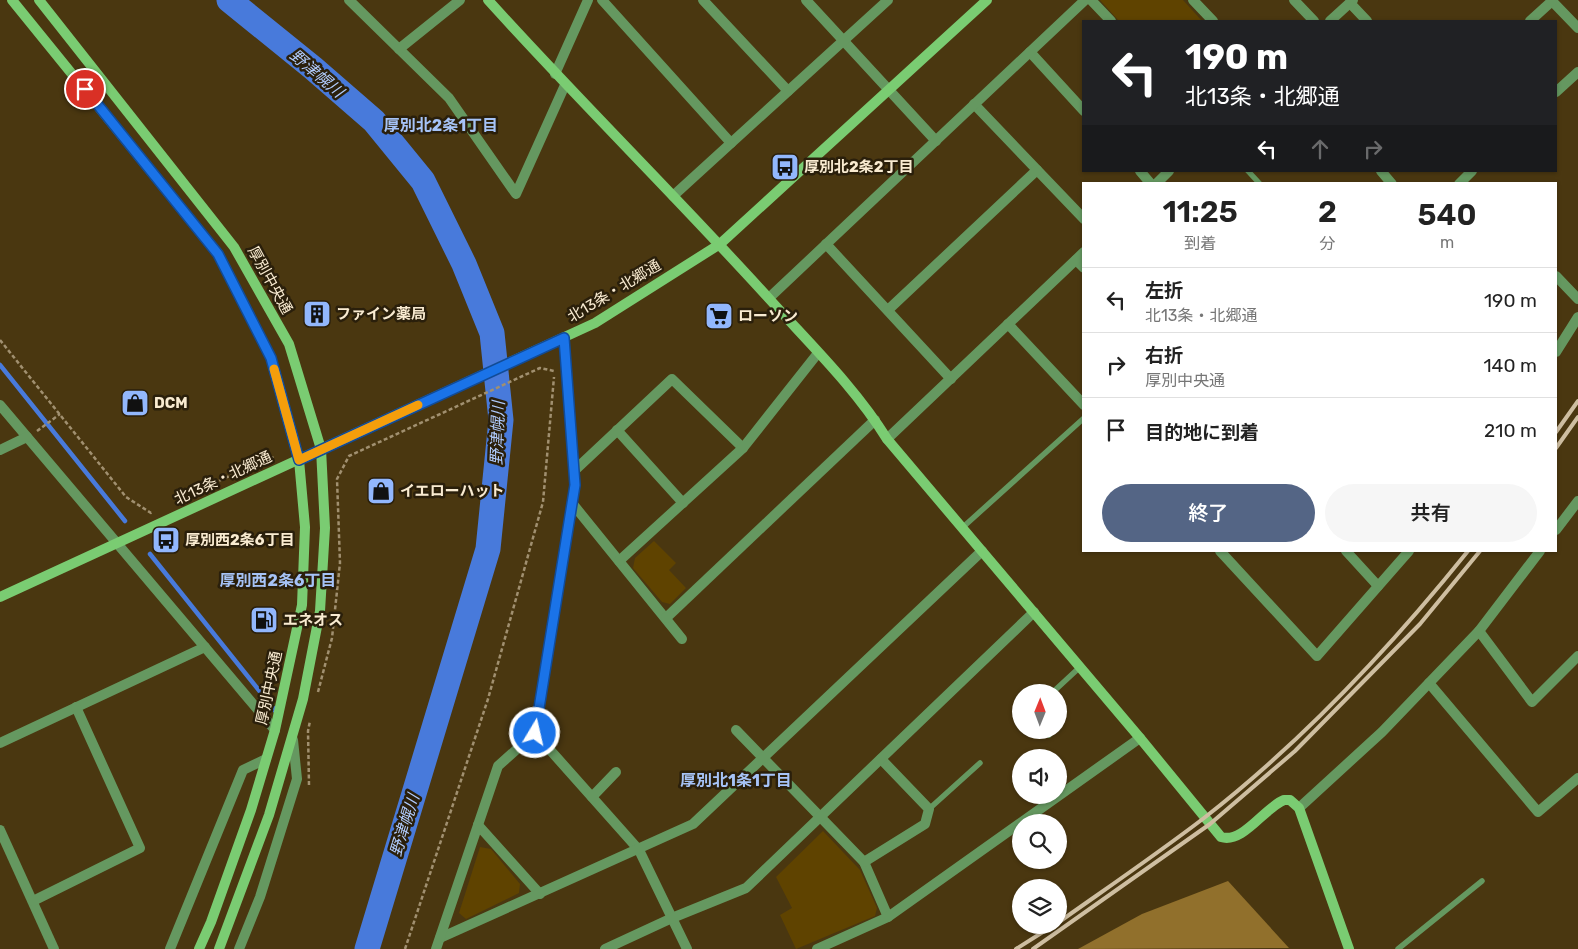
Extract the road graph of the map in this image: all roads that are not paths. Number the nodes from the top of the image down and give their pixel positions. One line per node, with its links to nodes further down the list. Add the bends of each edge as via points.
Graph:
1 (12, 0): 72 (street, 厚別中央通, via 218,254 271,358)
2 (39, 0): 71 (street, 厚別中央通, via 234,247 289,344)
3 (349, 0): 26 (street)
4 (460, 0): 26 (street)
5 (488, 0): 29 (street)
6 (588, 0): 29 (street)
7 (602, 0): 37 (street)
8 (703, 0): 32 (street)
9 (806, 0): 25 (street)
10 (888, 0): 25 (street)
11 (987, 0): 31 (street, 北13条・北郷通)
12 (1085, 0): 27 (street)
13 (1091, 0): 18 (street)
14 (1193, 0): 19 (street)
15 (1294, 0): 20 (street)
16 (1552, 0): 23 (street); 24 (street)
17 (1351, 1): 21 (street); 22 (street)
18 (1110, 20)
19 (1212, 20)
20 (1313, 20)
21 (1331, 20)
22 (1366, 20)
23 (1531, 20)
24 (1578, 28)
25 (843, 41): 31 (street); 32 (street)
26 (399, 49): 30 (street, via 449,98 516,194)
27 (1030, 52): 34 (street); 35 (street)
28 (1578, 72): 33 (street)
29 (555, 74): 30 (street)
30 (565, 85): 47 (street)
31 (888, 90): 36 (street); 49 (street, 北13条・北郷通)
32 (788, 91): 37 (street)
33 (1557, 91)
34 (974, 104): 36 (street); 38 (street)
35 (1082, 108)
36 (936, 141): 50 (street)
37 (731, 143): 47 (street)
38 (1037, 170): 48 (street); 55 (street)
39 (1141, 172): 43 (street)
40 (1168, 172): 44 (street)
41 (1249, 172): 45 (lane)
42 (1382, 172): 46 (street)
43 (1149, 182)
44 (1158, 182)
45 (1258, 182)
46 (1390, 182)
47 (673, 196): 49 (street)
48 (1082, 218)
49 (720, 244): 53 (street); 58 (street, 北13条・北郷通, via 595,323)
50 (826, 244): 53 (street); 55 (street)
51 (1080, 256): 57 (street)
52 (1557, 277): 54 (street)
53 (769, 298): 60 (street)
54 (1578, 299)
55 (888, 310): 61 (street)
56 (1578, 316): 59 (street)
57 (1008, 324): 61 (street); 62 (street)
58 (564, 338): 71 (street, 北13条・北郷通); 73 (street)
59 (1557, 350)
60 (818, 353): 64 (street); 69 (street)
61 (951, 379): 68 (street)
62 (1082, 403)
63 (0, 405): 67 (street)
64 (875, 420): 68 (street); 89 (street)
65 (1082, 420): 77 (lane)
66 (617, 430): 69 (street, via 672,379); 73 (street); 74 (street)
67 (27, 437): 70 (street); 79 (street)
68 (887, 440): 77 (street)
69 (743, 448): 74 (street)
70 (0, 450)
71 (321, 450): 72 (street, 北13条・北郷通); 102 (street, 厚別中央通, via 325,528 320,611)
72 (299, 460): 79 (street, 北13条・北郷通); 98 (street, 厚別中央通, via 305,527 302,605)
73 (574, 471): 75 (street)
74 (683, 502): 85 (street)
75 (572, 503): 85 (street); 100 (street)
76 (1577, 504): 78 (street)
77 (962, 528): 80 (street)
78 (1557, 529)
79 (118, 543): 87 (street, 北13条・北郷通); 92 (street)
80 (982, 551): 88 (street); 104 (street)
81 (1221, 552): 86 (street, via 1317,656)
82 (1347, 552): 86 (street)
83 (1408, 552): 86 (street)
84 (1539, 552): 90 (street)
85 (619, 561): 89 (street)
86 (1378, 586)
87 (0, 597)
88 (1034, 612): 94 (street); 106 (street)
89 (666, 618): 91 (street)
90 (1479, 631): 93 (street, via 1532,702); 95 (street)
91 (682, 639)
92 (204, 647): 97 (street); 98 (street)
93 (1578, 656)
94 (1080, 667): 96 (lane); 101 (street)
95 (1429, 683): 109 (street, via 1538,812); 111 (street, via 1382,732)
96 (1062, 684)
97 (76, 707): 103 (street); 120 (street, via 140,848)
98 (276, 730): 105 (street, 厚別中央通)
99 (736, 730): 104 (street)
100 (535, 733): 110 (street); 114 (street, via 498,766)
101 (1140, 738): 111 (street, via 1221,837 1238,836 1284,800 1290,800); 121 (street)
102 (293, 740): 127 (street, 厚別中央通); 128 (street, via 297,779 260,897)
103 (0, 743)
104 (763, 758): 113 (street); 116 (street, via 693,824)
105 (266, 759): 125 (street, via 243,770); 126 (street, 厚別中央通, via 251,810)
106 (880, 759): 112 (street); 113 (street)
107 (980, 763): 112 (lane)
108 (616, 772): 110 (street)
109 (1578, 778)
110 (592, 797): 116 (street)
111 (1299, 808): 133 (street)
112 (929, 809): 117 (street, via 925,824)
113 (820, 817): 117 (street); 122 (street, via 746,888)
114 (478, 825): 119 (street); 123 (street)
115 (0, 830): 120 (street)
116 (639, 850): 119 (street); 122 (street)
117 (864, 862): 121 (street)
118 (1482, 882): 134 (lane)
119 (540, 894): 123 (street)
120 (33, 901): 124 (street)
121 (888, 917): 132 (street)
122 (672, 918): 130 (street); 131 (street)
123 (440, 938): 129 (street)
124 (54, 949)
125 (170, 949)
126 (199, 949)
127 (219, 949)
128 (239, 949)
129 (436, 949)
130 (605, 949)
131 (687, 949)
132 (817, 949)
133 (1350, 949)
134 (1398, 949)

